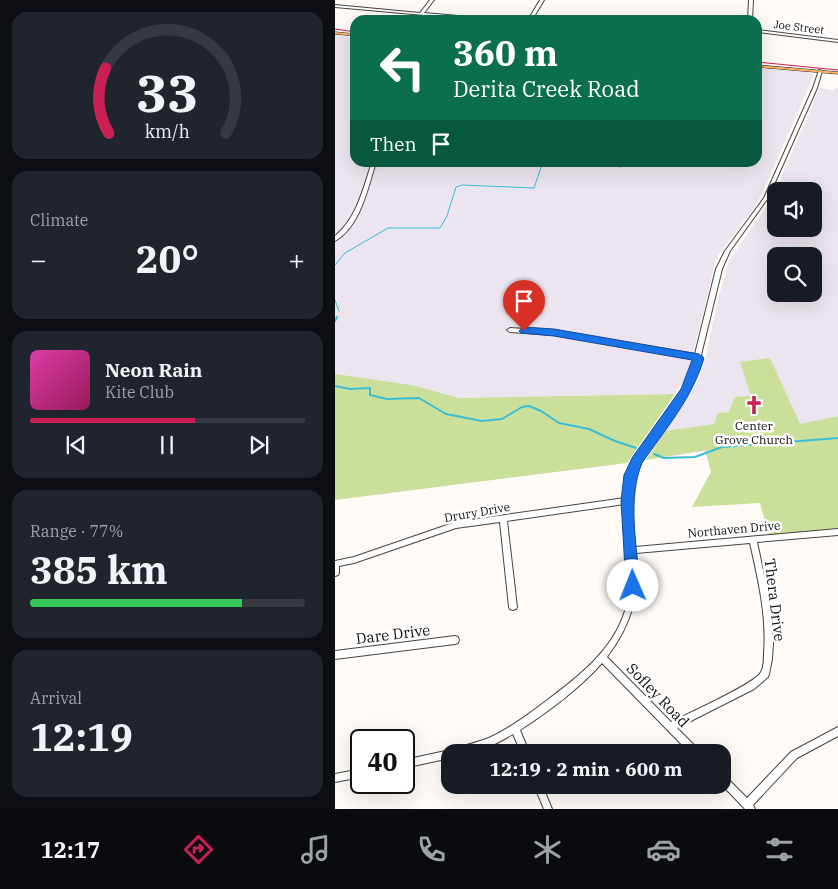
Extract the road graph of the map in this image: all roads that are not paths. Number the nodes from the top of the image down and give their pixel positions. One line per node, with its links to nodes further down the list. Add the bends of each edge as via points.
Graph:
1 (432, 0): 5 (street)
2 (542, 0): 7 (street)
3 (751, 0): 8 (street)
4 (335, 6): 5 (street)
5 (421, 14): 6 (street)
6 (433, 15)
7 (533, 15)
8 (750, 15)
9 (335, 32): 11 (main road)
10 (762, 33): 12 (street, Joe Street)
11 (350, 35)
12 (838, 41)
13 (762, 66): 14 (main road)
14 (820, 71): 15 (main road); 19 (street, via 766,198 724,257)
15 (838, 73)
16 (372, 167): 17 (street, via 353,221)
17 (335, 239)
18 (509, 330): 19 (street, via 554,333)
19 (699, 358): 20 (street, via 685,391 637,461 629,480)
20 (627, 501): 21 (street, Drury Drive); 24 (street)
21 (503, 519): 25 (street, Drury Drive, via 447,528); 27 (street)
22 (838, 532): 23 (street, Northaven Drive)
23 (753, 540): 24 (street, Northaven Drive); 31 (street, Thera Drive, via 766,608 768,652 765,674 751,686)
24 (632, 550): 30 (street, via 633,586 629,607 620,631)
25 (335, 564): 26 (street)
26 (335, 573)
27 (513, 607)
28 (455, 640): 29 (street, Dare Drive)
29 (335, 655)
30 (602, 657): 31 (street, Sofley Road); 32 (street, via 563,694)
31 (670, 727): 36 (street, Sofley Road)
32 (515, 728): 34 (street); 35 (street)
33 (838, 731): 43 (street, via 794,755)
34 (480, 744)
35 (522, 744)
36 (687, 744)
37 (441, 756): 38 (street)
38 (415, 762)
39 (350, 775): 40 (street)
40 (335, 778)
41 (731, 788): 43 (street)
42 (542, 794): 44 (street)
43 (749, 807)
44 (548, 809)

